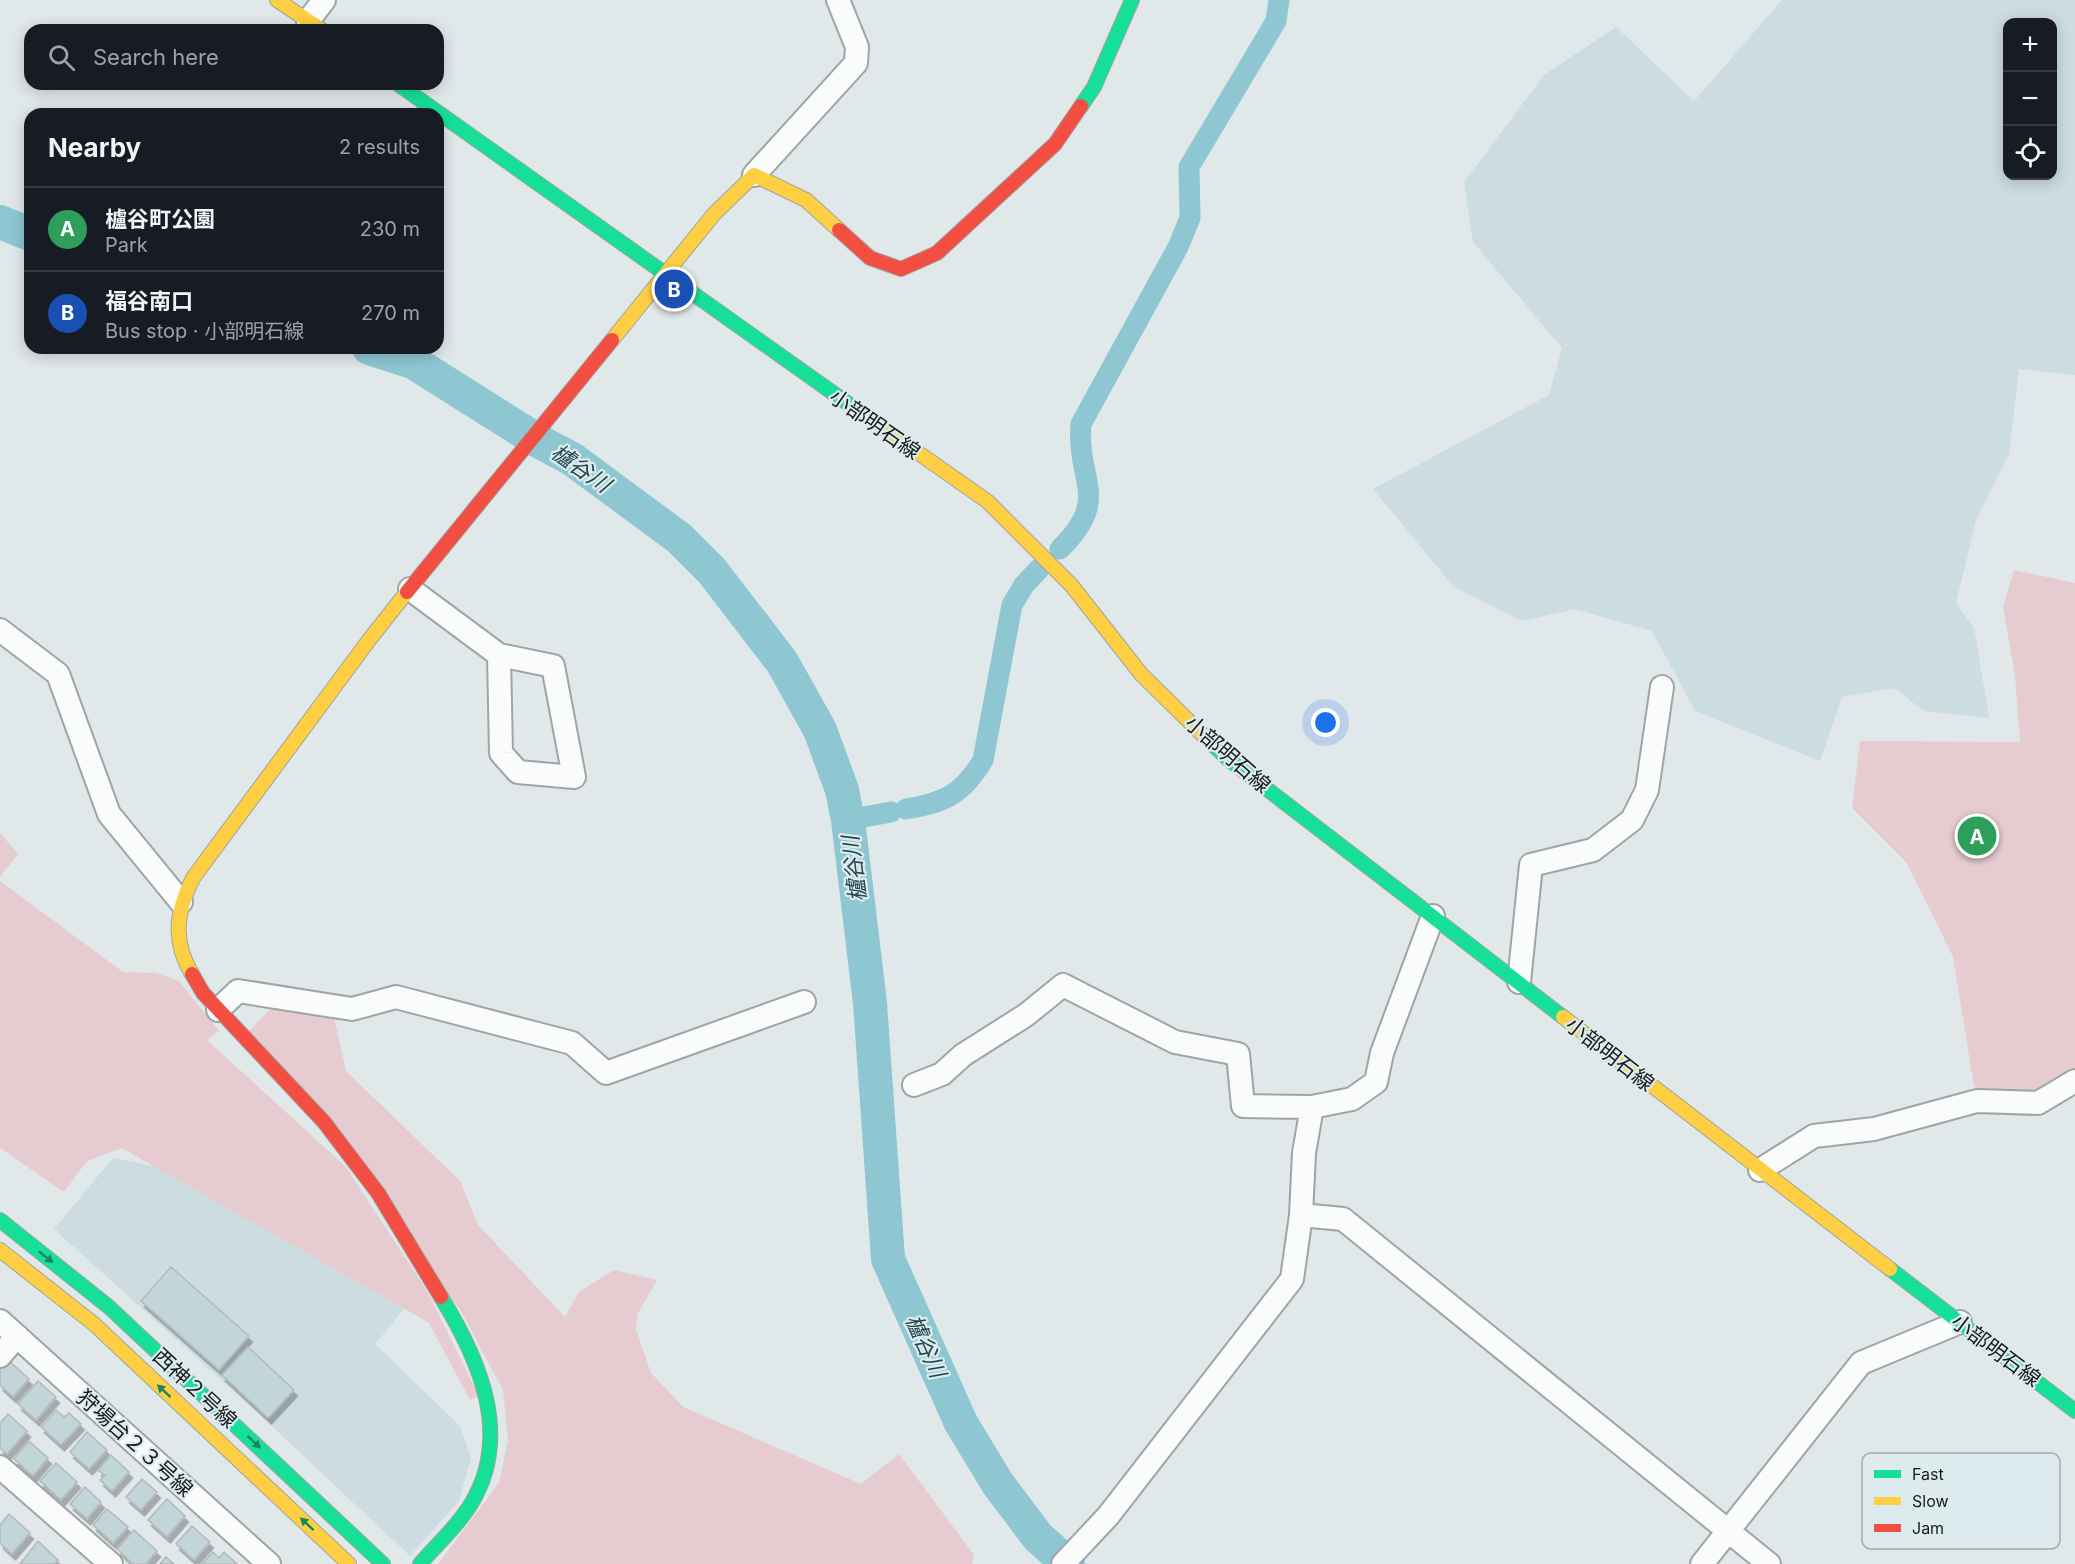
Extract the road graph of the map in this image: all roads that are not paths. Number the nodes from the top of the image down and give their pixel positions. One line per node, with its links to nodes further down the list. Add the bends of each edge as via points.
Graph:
1 (277, 0): 5 (street)
2 (324, 0): 6 (street)
3 (838, 0): 10 (street, via 857,47 856,63)
4 (1132, 0): 10 (street, via 1094,87 1054,144 938,253 901,269 870,258 806,200)
5 (313, 24)
6 (315, 24)
7 (406, 90): 8 (street, 小部明石線)
8 (432, 108)
9 (444, 117): 11 (street, 小部明石線)
10 (754, 175): 11 (street, via 714,214)
11 (665, 274): 12 (street); 17 (street, 小部明石線, via 987,501 1072,586 1141,674 1228,759)
12 (410, 589): 14 (street); 16 (street, via 207,859)
13 (0, 630): 16 (street, via 58,674 110,814)
14 (499, 655): 14 (street, via 553,666 574,777 518,772 501,753)
15 (1662, 687): 18 (street, via 1647,789 1632,820 1593,850 1531,865)
16 (181, 902): 20 (street, via 176,931 185,963 202,993)
17 (1433, 916): 18 (street, 小部明石線); 23 (street, via 1382,1053 1376,1082 1352,1099)
18 (1519, 982): 24 (street, 小部明石線)
19 (804, 1002): 20 (street, via 606,1073 572,1043 396,997 352,1009 238,991)
20 (218, 1010): 39 (street, via 324,1122 378,1193 462,1331 490,1405 490,1457 471,1504)
21 (2075, 1081): 24 (street, via 2038,1102 1977,1101 1874,1129 1814,1136)
22 (914, 1085): 23 (street, via 942,1074 1063,985 1174,1042 1238,1054 1244,1106)
23 (1312, 1107): 25 (street, via 1304,1153)
24 (1760, 1170): 29 (street, 小部明石線)
25 (1301, 1215): 34 (street, via 1343,1219); 40 (street, via 1292,1279 1108,1516)
26 (0, 1220): 38 (street, 西神２号線, one-way to 38, via 109,1307)
27 (0, 1250): 37 (street, 西神２号線, one-way to 27, via 94,1324)
28 (0, 1321): 30 (street, 狩場台２３号線)
29 (1960, 1322): 32 (street, 小部明石線); 34 (street, via 1861,1363)
30 (17, 1336): 31 (street); 36 (street, 狩場台２３号線)
31 (0, 1356)
32 (2075, 1411)
33 (0, 1467): 35 (street)
34 (1726, 1530): 41 (street); 42 (street)
35 (111, 1564)
36 (269, 1564)
37 (349, 1564)
38 (383, 1564)
39 (420, 1564)
40 (1063, 1564)
41 (1702, 1564)
42 (1769, 1564)

